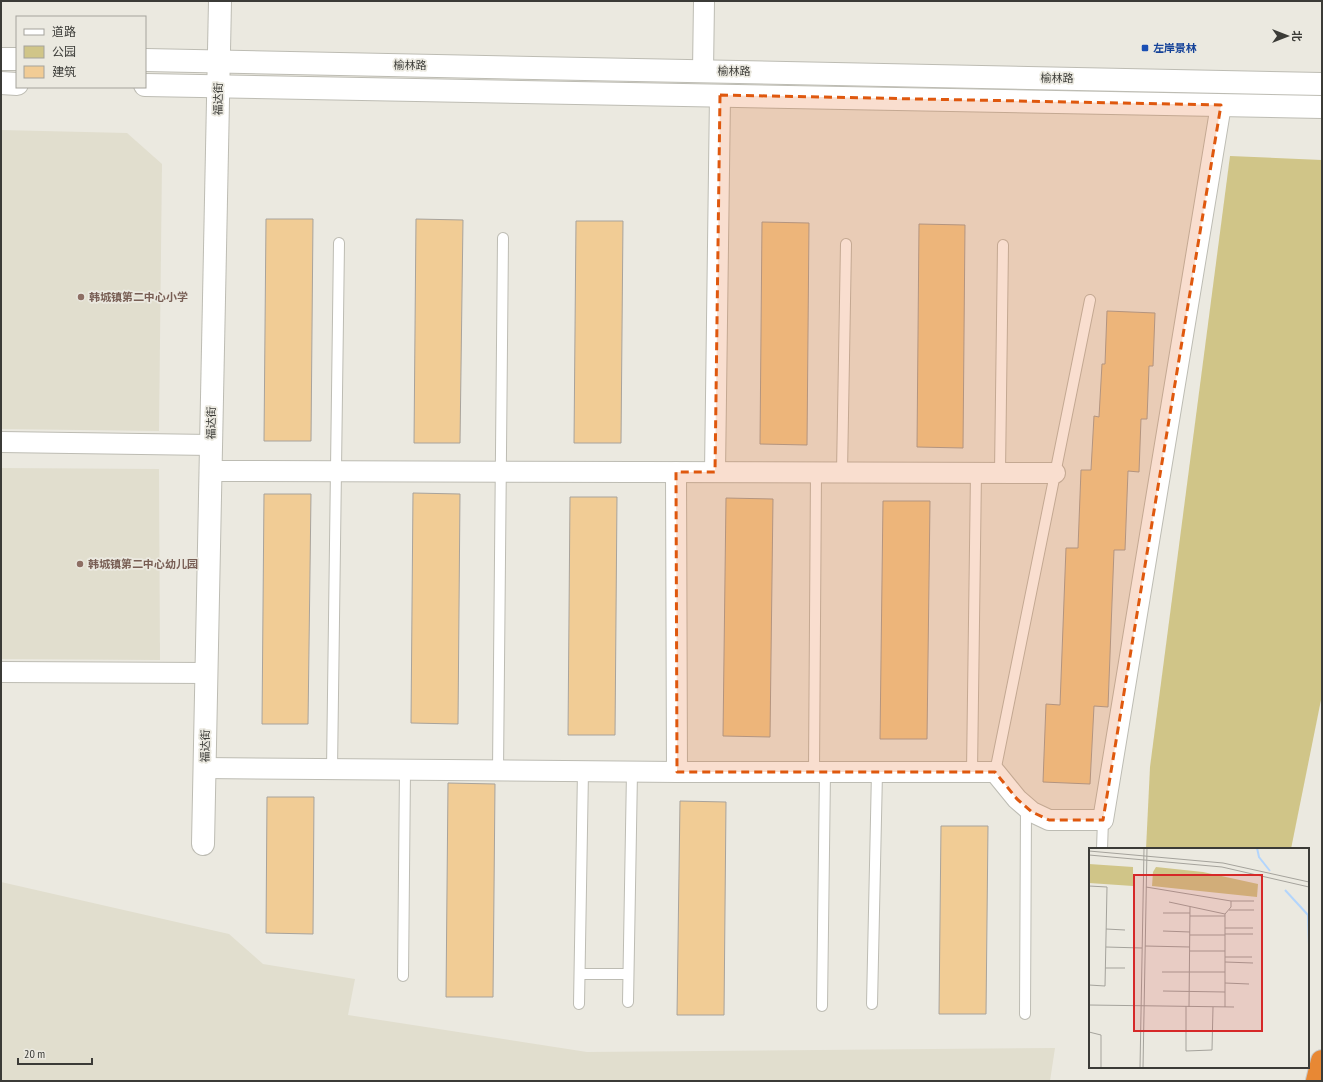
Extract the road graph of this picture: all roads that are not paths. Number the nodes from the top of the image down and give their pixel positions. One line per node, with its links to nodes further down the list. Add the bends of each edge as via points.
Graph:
1 (220, 1): 6 (main road, 福达街)
2 (704, 1): 7 (street)
3 (1, 59): 4 (main road)
4 (16, 59)
5 (146, 60): 6 (main road, 榆林路)
6 (219, 61): 7 (main road, 榆林路); 12 (main road, 福达街)
7 (703, 71): 10 (main road, 榆林路)
8 (1, 83): 9 (main road)
9 (16, 84)
10 (1322, 84)
11 (146, 85): 12 (main road)
12 (218, 86): 13 (main road); 22 (main road, 福达街)
13 (720, 95): 14 (main road); 27 (street)
14 (1221, 105): 15 (main road); 47 (street)
15 (1322, 107)
16 (503, 238): 24 (lane)
17 (339, 243): 25 (lane)
18 (846, 244): 29 (lane)
19 (1002, 245): 31 (lane)
20 (1090, 300): 32 (lane)
21 (1, 442): 22 (street)
22 (211, 445): 23 (main road, 福达街)
23 (210, 471): 25 (street); 34 (main road, 福达街)
24 (500, 471): 25 (street); 26 (street); 38 (lane)
25 (336, 472): 36 (lane)
26 (676, 472): 27 (street); 41 (street)
27 (715, 472): 28 (street)
28 (816, 472): 29 (street); 42 (lane)
29 (842, 472): 30 (street)
30 (976, 472): 31 (street); 44 (lane)
31 (1000, 472): 32 (street)
32 (1055, 473): 45 (lane)
33 (1, 672): 34 (street)
34 (206, 673): 35 (main road, 福达街)
35 (204, 768): 36 (street); 48 (main road, 福达街)
36 (332, 770): 37 (street)
37 (405, 770): 38 (street); 52 (lane)
38 (498, 771): 39 (street)
39 (583, 771): 40 (street); 50 (lane)
40 (632, 772): 41 (street); 51 (lane)
41 (677, 772): 42 (street)
42 (820, 772): 43 (street); 56 (lane)
43 (877, 772): 44 (street); 55 (lane)
44 (972, 772): 45 (street)
45 (995, 772): 46 (street, via 1016,799)
46 (1026, 807): 47 (street, via 1049,820); 57 (lane)
47 (1103, 820): 49 (lane)
48 (203, 844)
49 (1102, 848)
50 (580, 974): 51 (lane); 54 (lane)
51 (628, 974): 53 (lane)
52 (403, 976)
53 (628, 1002)
54 (579, 1004)
55 (872, 1004)
56 (822, 1006)
57 (1025, 1014)
58 (1322, 1061): 59 (highway)
59 (1317, 1081)

